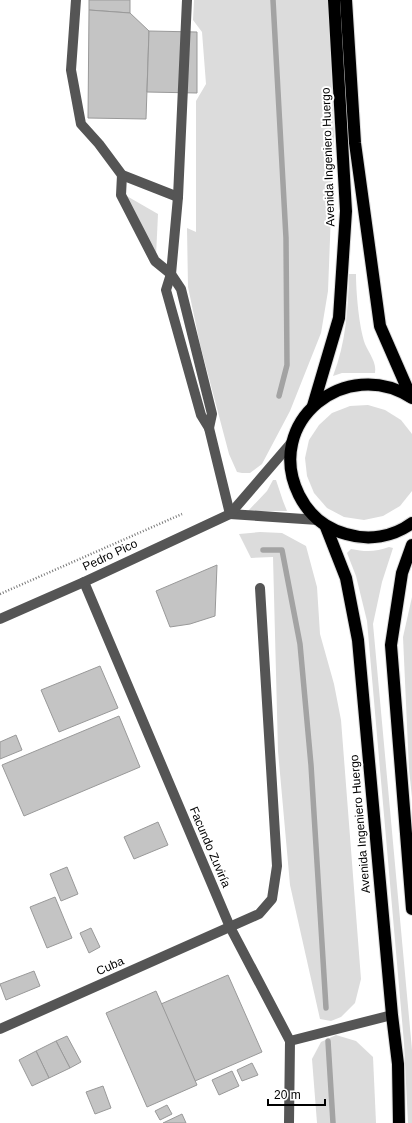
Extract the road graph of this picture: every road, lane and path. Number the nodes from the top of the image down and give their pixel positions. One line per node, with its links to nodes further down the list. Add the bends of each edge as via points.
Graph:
1 (76, 0): 5 (street, via 71,70 81,124)
2 (187, 0): 6 (street)
3 (334, 0): 9 (highway, Avenida Ingeniero Huergo, via 346,211 339,318)
4 (346, 0): 8 (highway, Avenida Ingeniero Huergo, via 355,143 380,326)
5 (122, 175): 6 (street); 7 (street, via 121,195 155,261)
6 (178, 196): 7 (street)
7 (171, 274): 10 (street, via 180,289 212,414); 10 (street, via 166,290 201,415)
8 (411, 398): 9 (highway, Avenida Ingeniero Huergo, via 386,386 360,384 334,391)
9 (313, 406): 11 (highway, Avenida Ingeniero Huergo, via 300,423)
10 (209, 428): 13 (street)
11 (292, 442): 13 (street, Pedro Pico); 15 (highway, Avenida Ingeniero Huergo, via 290,464 294,485 303,504)
12 (182, 514): 19 (path)
13 (230, 514): 15 (street, Pedro Pico); 17 (street, Pedro Pico)
14 (412, 523): 15 (highway, Avenida Ingeniero Huergo, via 404,529 381,537 358,538)
15 (322, 524): 23 (highway, Avenida Ingeniero Huergo, via 346,578 358,640)
16 (412, 545): 21 (highway, via 402,573 391,645)
17 (84, 582): 20 (street, Pedro Pico); 22 (street, Facundo Zuviría)
18 (260, 588): 22 (street, Cuba, via 277,866 272,899 259,914)
19 (0, 594)
20 (0, 619)
21 (412, 909)
22 (230, 927): 24 (street, Cuba); 25 (street, Facundo Zuviría)
23 (392, 1016): 25 (street); 27 (highway, Avenida Ingeniero Huergo, via 398,1064)
24 (0, 1029)
25 (290, 1041): 26 (street, Facundo Zuviría)
26 (290, 1123)
27 (399, 1123)

